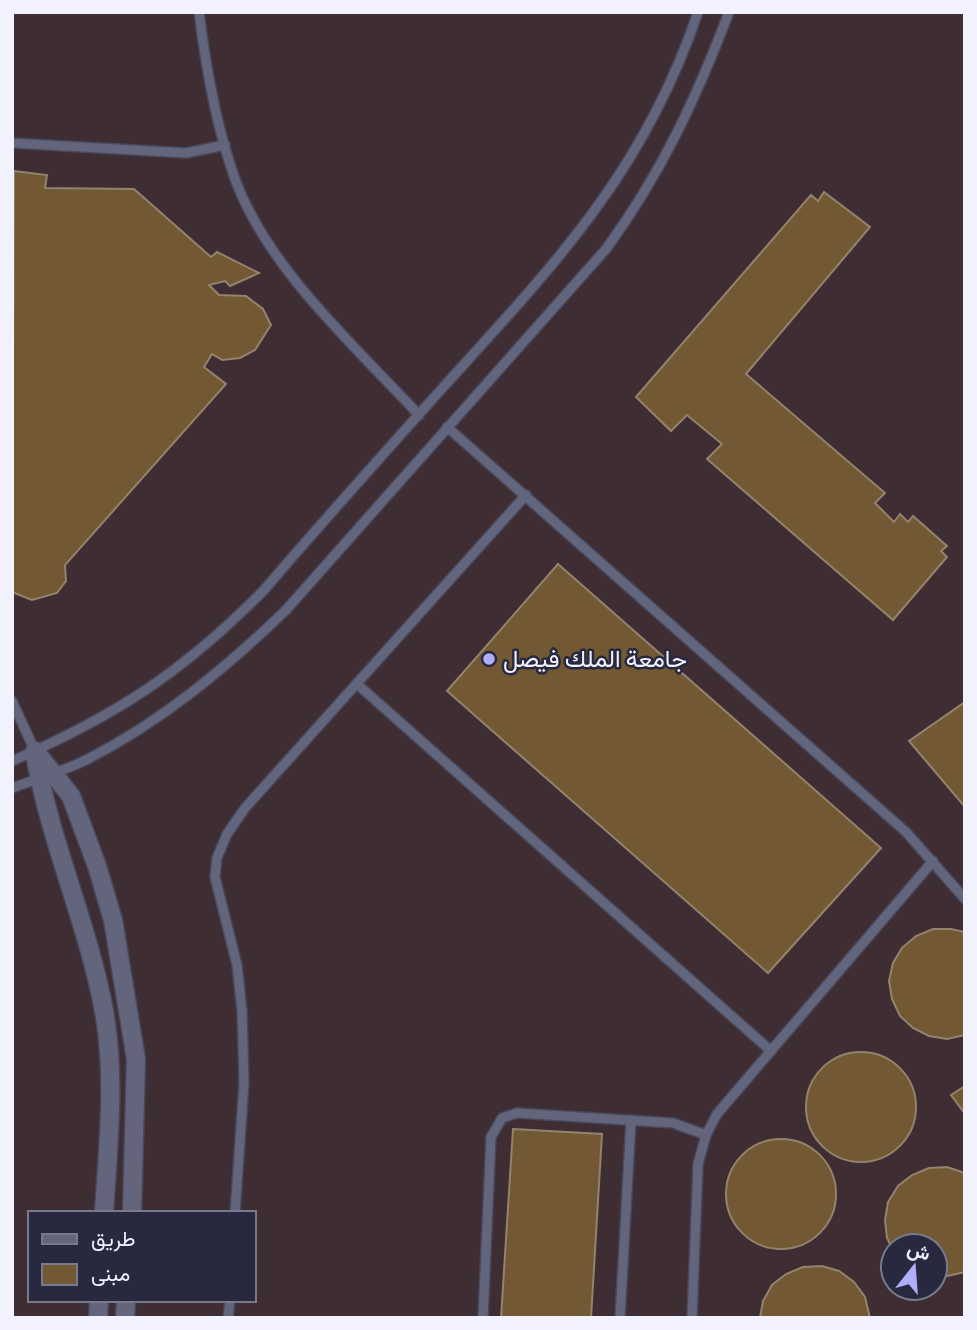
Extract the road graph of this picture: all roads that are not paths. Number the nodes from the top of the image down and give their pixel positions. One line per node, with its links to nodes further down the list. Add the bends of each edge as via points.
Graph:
1 (199, 12): 5 (lane)
2 (698, 12): 6 (lane, via 641,144 612,190 574,240)
3 (729, 12): 7 (lane, via 692,108 641,202 606,249)
4 (12, 143): 5 (lane, via 186,153)
5 (225, 145): 6 (lane, via 236,182 267,241 316,304)
6 (419, 415): 11 (lane, via 219,635 174,673 123,706)
7 (447, 427): 8 (lane); 13 (lane, via 286,610 240,654 135,730 87,759)
8 (526, 495): 9 (lane); 15 (lane, via 906,832)
9 (357, 684): 17 (lane); 22 (lane, via 245,808 217,858 215,877 237,965 242,1011 244,1083)
10 (12, 701): 11 (lane)
11 (35, 751): 12 (lane); 13 (street)
12 (12, 761)
13 (46, 775): 14 (lane); 20 (street, via 44,808 86,940 111,1060); 21 (street, via 71,796 97,866 122,969 136,1059)
14 (12, 788)
15 (933, 861): 16 (lane); 17 (lane)
16 (965, 899)
17 (771, 1051): 19 (lane, via 717,1114)
18 (631, 1120): 19 (lane, via 673,1123); 23 (lane, via 517,1114 502,1118 491,1138); 24 (lane)
19 (706, 1135): 25 (lane, via 698,1164)
20 (104, 1211)
21 (132, 1211)
22 (235, 1211)
23 (483, 1318)
24 (620, 1318)
25 (692, 1318)

